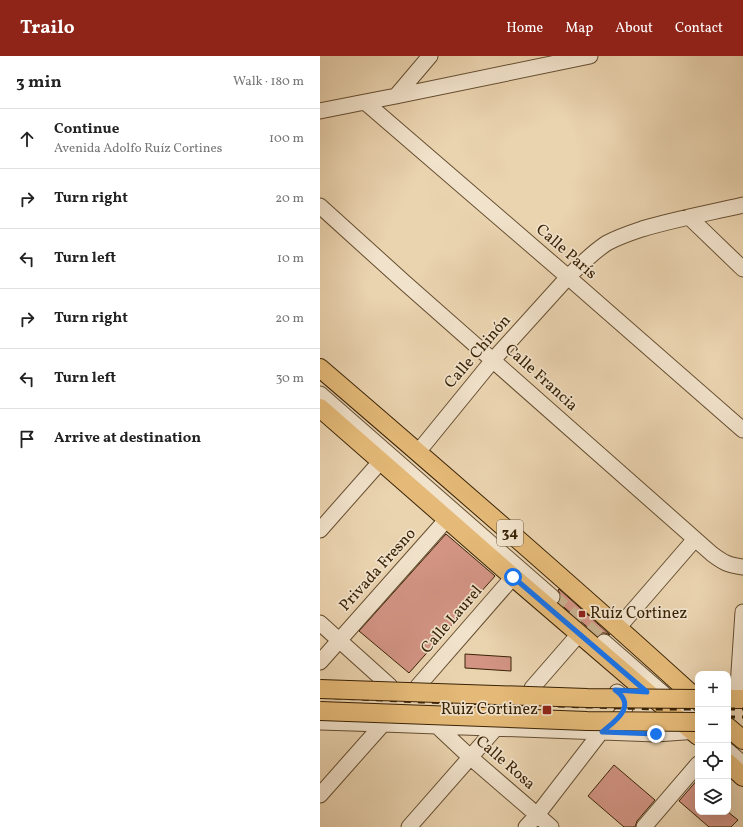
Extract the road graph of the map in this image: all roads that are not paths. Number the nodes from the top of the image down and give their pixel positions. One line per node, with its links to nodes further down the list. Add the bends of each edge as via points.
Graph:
1 (430, 56): 3 (street)
2 (590, 56): 3 (street)
3 (396, 96): 4 (street)
4 (365, 102): 5 (street); 10 (street, Calle París)
5 (320, 111)
6 (743, 205): 8 (street, Calle Chinón)
7 (320, 206): 11 (street, Calle Francia)
8 (689, 217): 9 (street); 10 (street, Calle Chinón, via 623,235 594,253)
9 (743, 269)
10 (568, 277): 11 (street, Calle Chinón); 16 (street, Calle París)
11 (493, 360): 17 (street, Calle Chinón); 21 (street, Calle Francia)
12 (320, 368): 17 (main road, 34)
13 (320, 378): 14 (street, via 556,592)
14 (320, 394)
15 (320, 408): 18 (main road, 34)
16 (743, 430)
17 (418, 452): 27 (main road, 34)
18 (381, 461): 19 (main road, 34); 20 (street)
19 (447, 519): 23 (main road, 34); 28 (street, Privada Fresno)
20 (320, 530)
21 (695, 539): 22 (street, Calle Francia, via 722,561 732,566); 27 (street)
22 (743, 566)
23 (513, 577): 26 (main road, 34); 32 (street, Calle Laurel)
24 (743, 612): 37 (street)
25 (320, 623): 28 (street)
26 (579, 634): 33 (street); 36 (main road, 34)
27 (611, 634): 36 (street); 38 (main road, 34)
28 (340, 640): 29 (street, Privada Fresno); 31 (street)
29 (320, 662)
30 (320, 683): 31 (street)
31 (390, 686): 32 (street)
32 (418, 686): 33 (street)
33 (532, 688): 35 (street)
34 (320, 689): 38 (main road, bridge, via 587,698)
35 (615, 690): 36 (street); 49 (street, via 623,697 625,708)
36 (654, 692): 38 (street); 44 (main road, 34)
37 (736, 692)
38 (693, 695): 39 (street)
39 (698, 707)
40 (320, 711): 47 (main road, bridge, via 587,721)
41 (320, 722): 42 (street)
42 (383, 724): 43 (street); 57 (street)
43 (437, 726): 45 (street); 52 (street, Calle Rosa)
44 (695, 727)
45 (496, 728): 49 (street); 52 (street)
46 (695, 729): 49 (street, via 656,734)
47 (695, 729)
48 (734, 729): 50 (street)
49 (602, 732): 58 (street)
50 (743, 748)
51 (731, 753): 53 (street)
52 (470, 757): 58 (street, Calle Rosa); 59 (street)
53 (743, 764)
54 (731, 766): 56 (main road)
55 (695, 768): 62 (street)
56 (743, 777)
57 (320, 795)
58 (537, 815): 60 (street); 61 (street, Calle Rosa)
59 (409, 827)
60 (526, 827)
61 (551, 827)
62 (644, 827)

